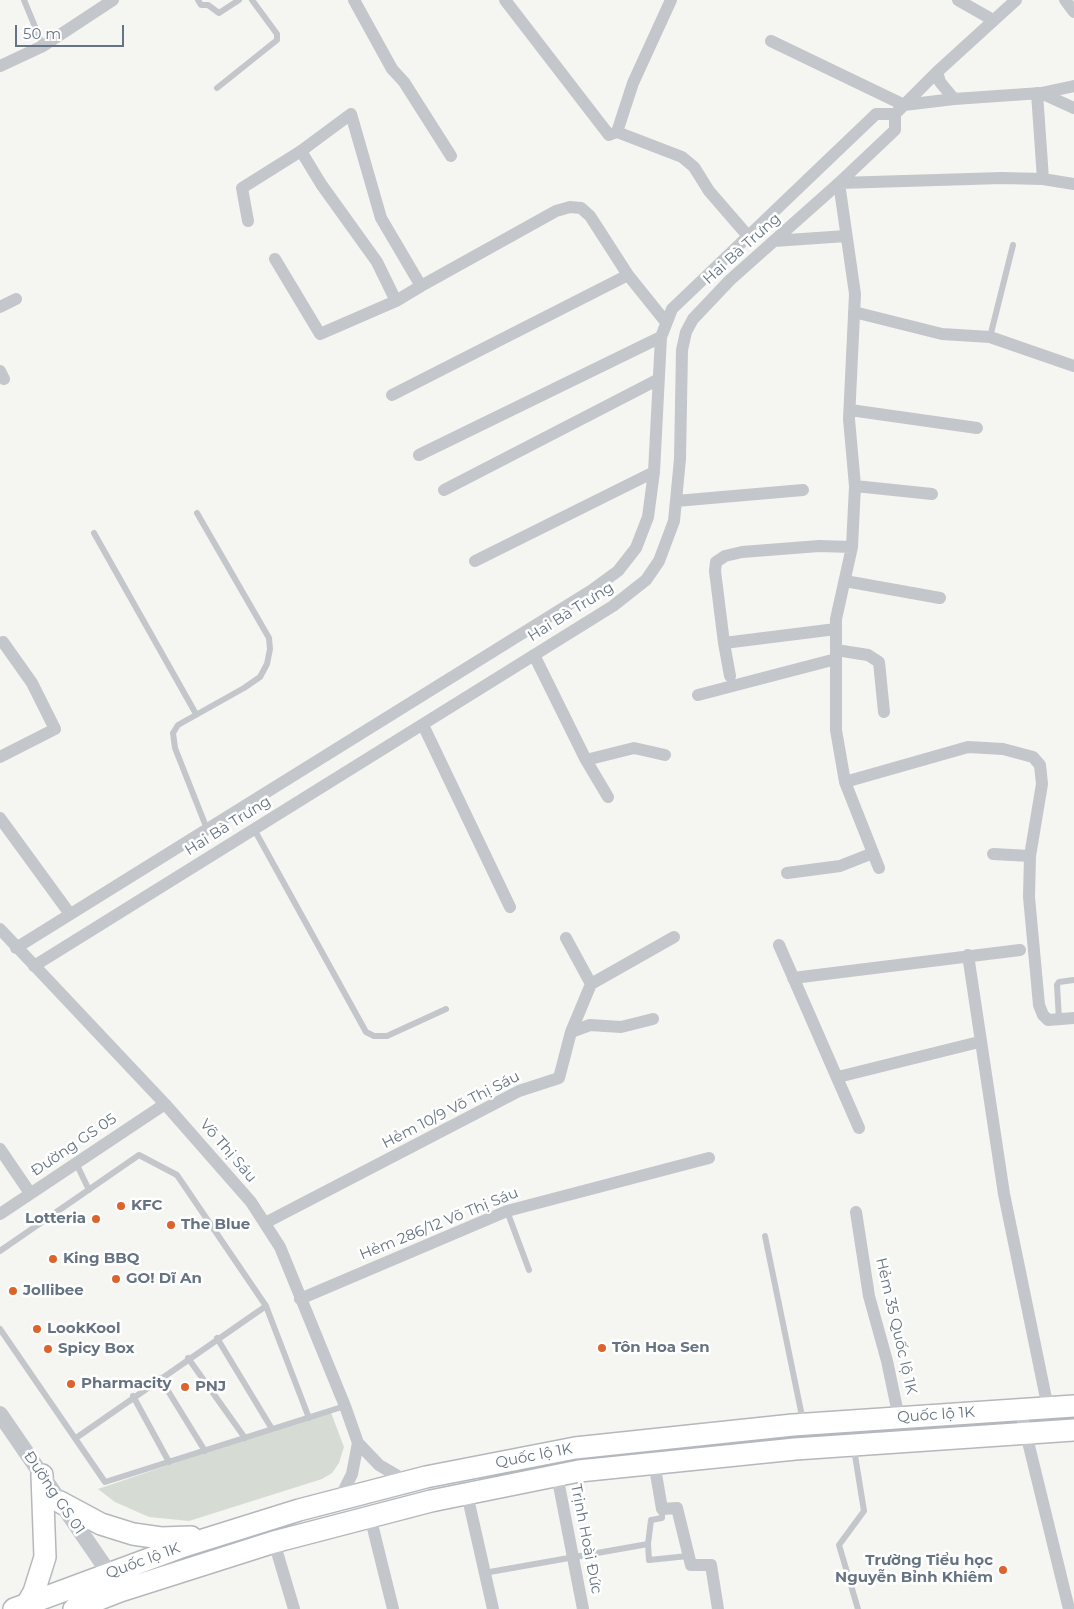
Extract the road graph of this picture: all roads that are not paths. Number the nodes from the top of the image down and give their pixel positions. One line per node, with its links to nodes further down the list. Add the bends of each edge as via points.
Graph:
1 (24, 0): 15 (lane)
2 (113, 0): 15 (street)
3 (198, 0): 4 (lane, via 200,5 208,5 219,14)
4 (239, 0)
5 (252, 0): 19 (lane, via 277,34 277,40)
6 (354, 0): 27 (street, via 392,69 404,82)
7 (505, 0): 25 (street, via 605,131 609,135)
8 (671, 0): 25 (street, via 634,83)
9 (958, 0): 13 (street)
10 (1016, 0): 13 (street, Hai Bà Trưng)
11 (1065, 0): 12 (street)
12 (1074, 12)
13 (993, 20): 17 (street, Hai Bà Trưng)
14 (771, 40): 22 (street)
15 (43, 46): 16 (street)
16 (0, 66)
17 (937, 72): 21 (street, via 940,82); 22 (street, Hai Bà Trưng)
18 (1074, 86): 20 (street)
19 (217, 88)
20 (1039, 93): 21 (street); 23 (street); 28 (street)
21 (954, 99): 22 (street)
22 (904, 105): 24 (street, Hai Bà Trưng)
23 (1074, 108)
24 (895, 114): 29 (street, Hai Bà Trưng, via 895,130); 32 (street, Hai Bà Trưng, via 876,114)
25 (617, 132): 32 (street, via 682,157 694,167 709,191)
26 (301, 151): 31 (street, via 242,188); 38 (street, via 351,114 381,218); 40 (street, via 377,262)
27 (451, 156)
28 (1043, 179): 29 (street); 30 (street)
29 (839, 184): 33 (street); 34 (street, Hai Bà Trưng)
30 (1074, 184)
31 (248, 221)
32 (748, 236): 43 (street, Hai Bà Trưng, via 680,300)
33 (846, 236): 34 (street); 42 (street, via 855,294)
34 (774, 241): 57 (street, Hai Bà Trưng, via 710,299 692,319 686,332 680,371 680,459)
35 (1013, 245): 45 (lane)
36 (275, 259): 40 (street, via 320,334)
37 (628, 275): 38 (street, via 590,216 581,208 570,207 556,211); 43 (street); 48 (street)
38 (422, 286): 40 (street)
39 (16, 299): 41 (street)
40 (396, 301)
41 (0, 307)
42 (854, 312): 45 (street, via 942,334); 49 (street)
43 (665, 321): 44 (street, Hai Bà Trưng)
44 (661, 337): 47 (street, Hai Bà Trưng); 51 (street)
45 (990, 337): 46 (street)
46 (1074, 366)
47 (657, 380): 52 (street, Hai Bà Trưng); 54 (street)
48 (392, 395)
49 (850, 410): 50 (street); 53 (street)
50 (977, 428)
51 (419, 455)
52 (654, 472): 61 (street); 80 (street, Hai Bà Trưng, via 644,530 636,548 618,571)
53 (855, 486): 56 (street); 60 (street)
54 (444, 490)
55 (803, 490): 57 (street)
56 (932, 494)
57 (676, 501): 67 (street, Hai Bà Trưng, via 674,521 667,540 659,561 646,580 614,606)
58 (197, 513): 72 (lane, via 269,638 270,649 260,677)
59 (94, 533): 72 (lane)
60 (852, 547): 62 (street); 66 (street, via 742,552 716,562)
61 (475, 561)
62 (845, 580): 63 (street); 64 (street)
63 (940, 598)
64 (836, 629): 66 (street); 68 (street)
65 (3, 642): 75 (street, via 32,683 55,729)
66 (724, 643): 69 (street)
67 (534, 655): 73 (street, Hai Bà Trưng); 76 (street)
68 (836, 655): 70 (street); 71 (street, via 868,655 879,662); 77 (street, via 836,730)
69 (730, 676)
70 (698, 695)
71 (884, 712)
72 (196, 714): 80 (lane, via 178,725 173,733 175,748)
73 (423, 726): 81 (street, Hai Bà Trưng); 87 (street)
74 (665, 755): 76 (street, via 634,748)
75 (0, 758)
76 (586, 760): 78 (street)
77 (844, 782): 82 (street); 84 (street, via 968,747 1022,752 1034,757 1040,765 1042,784)
78 (608, 796)
79 (0, 818): 88 (street)
80 (207, 829): 88 (street, Hai Bà Trưng)
81 (254, 829): 96 (street, Hai Bà Trưng); 100 (lane, via 366,1032 386,1036)
82 (873, 853): 85 (street); 86 (street, via 840,866)
83 (993, 854): 84 (street)
84 (1030, 856): 103 (street, via 1029,897 1039,1005 1048,1020)
85 (878, 868)
86 (787, 873)
87 (510, 907)
88 (70, 914): 93 (street, Hai Bà Trưng)
89 (0, 929): 93 (street, Võ Thị Sáu)
90 (674, 937): 99 (street)
91 (566, 938): 99 (street)
92 (779, 945): 97 (street)
93 (16, 948): 96 (street, Võ Thị Sáu)
94 (1020, 950): 95 (street)
95 (968, 955): 97 (street); 105 (street)
96 (34, 966): 107 (street, Võ Thị Sáu)
97 (793, 978): 106 (street)
98 (1074, 980): 103 (lane, via 1057,985)
99 (591, 984): 104 (street, Hẻm 10/9 Võ Thị Sáu)
100 (446, 1009)
101 (1074, 1018): 103 (street)
102 (653, 1019): 104 (street, via 621,1027 590,1025)
103 (1060, 1021)
104 (571, 1032): 117 (street, Hẻm 10/9 Võ Thị Sáu, via 559,1078 519,1091)
105 (979, 1042): 106 (street); 130 (street, via 1004,1194)
106 (838, 1077): 108 (street)
107 (165, 1104): 111 (street, Đường GS 05); 117 (street, Võ Thị Sáu, via 251,1202)
108 (859, 1128)
109 (0, 1149): 113 (street)
110 (709, 1158): 114 (street, Hẻm 286/12 Võ Thị Sáu)
111 (76, 1163): 112 (lane); 113 (street, Đường GS 05)
112 (89, 1190): 119 (lane); 122 (lane, via 139,1155 177,1175)
113 (30, 1194): 116 (street, Đường GS 05)
114 (507, 1211): 120 (lane); 121 (street, Hẻm 286/12 Võ Thị Sáu)
115 (856, 1212): 134 (street, Hẻm 35 Quốc lộ 1K, via 869,1296)
116 (0, 1214)
117 (265, 1223): 121 (street, Võ Thị Sáu, via 280,1247)
118 (765, 1236): 135 (lane)
119 (0, 1251)
120 (529, 1270)
121 (300, 1299): 128 (street, Võ Thị Sáu)
122 (266, 1306): 124 (lane); 133 (lane)
123 (0, 1329): 139 (lane)
124 (217, 1338): 125 (lane); 136 (lane)
125 (188, 1358): 126 (lane); 140 (lane)
126 (160, 1378): 127 (lane); 143 (lane)
127 (133, 1396): 139 (lane); 144 (lane)
128 (346, 1406): 133 (lane); 141 (street, Võ Thị Sáu)
129 (1074, 1406): 130 (main road, Quốc lộ 1K)
130 (1048, 1408): 131 (main road, Quốc lộ 1K)
131 (1020, 1409): 134 (main road, Quốc lộ 1K); 138 (street)
132 (0, 1414): 146 (street, Đường GS 01)
133 (309, 1418): 136 (lane)
134 (899, 1418): 135 (main road, Quốc lộ 1K)
135 (803, 1425): 148 (main road, Quốc lộ 1K, via 575,1448)
136 (272, 1429): 140 (lane)
137 (1074, 1430): 138 (main road, Quốc lộ 1K)
138 (1025, 1433): 142 (main road, Quốc lộ 1K); 170 (street)
139 (76, 1438): 144 (lane, via 105,1482)
140 (245, 1438): 143 (lane)
141 (358, 1443): 148 (street, Võ Thị Sáu, via 379,1465); 150 (street, Võ Thị Sáu, via 352,1474)
142 (853, 1445): 145 (main road, Quốc lộ 1K); 169 (lane, via 864,1511 839,1544)
143 (205, 1451): 144 (lane)
144 (169, 1462)
145 (654, 1462): 147 (main road, Quốc lộ 1K); 152 (street)
146 (42, 1475): 151 (street, Đường GS 01); 162 (main road, via 45,1556 34,1592)
147 (557, 1475): 149 (main road, Quốc lộ 1K); 158 (street, Trịnh Hoài Đức)
148 (409, 1482): 150 (main road, Quốc lộ 1K)
149 (467, 1494): 153 (main road, Quốc lộ 1K); 160 (street)
150 (339, 1500): 154 (main road, Quốc lộ 1K)
151 (60, 1502): 154 (main road, via 101,1524 133,1534 161,1538); 159 (street, Đường GS 01)
152 (662, 1509): 156 (lane, via 662,1518 651,1520); 157 (street, via 677,1508)
153 (370, 1516): 155 (main road, Quốc lộ 1K); 165 (street)
154 (221, 1534): 159 (main road, Quốc lộ 1K)
155 (274, 1542): 161 (main road, Quốc lộ 1K); 164 (street)
156 (648, 1544): 157 (lane, via 649,1560); 158 (lane)
157 (688, 1556): 168 (street, via 691,1565 711,1565)
158 (573, 1558): 160 (lane); 167 (street, Trịnh Hoài Đức)
159 (109, 1573): 161 (main road); 162 (main road, Quốc lộ 1K)
160 (484, 1573): 166 (street)
161 (120, 1591): 163 (main road, Quốc lộ 1K)
162 (20, 1606)
163 (74, 1609)
164 (294, 1609)
165 (392, 1609)
166 (493, 1609)
167 (582, 1609)
168 (718, 1609)
169 (858, 1609)
170 (1069, 1609)

